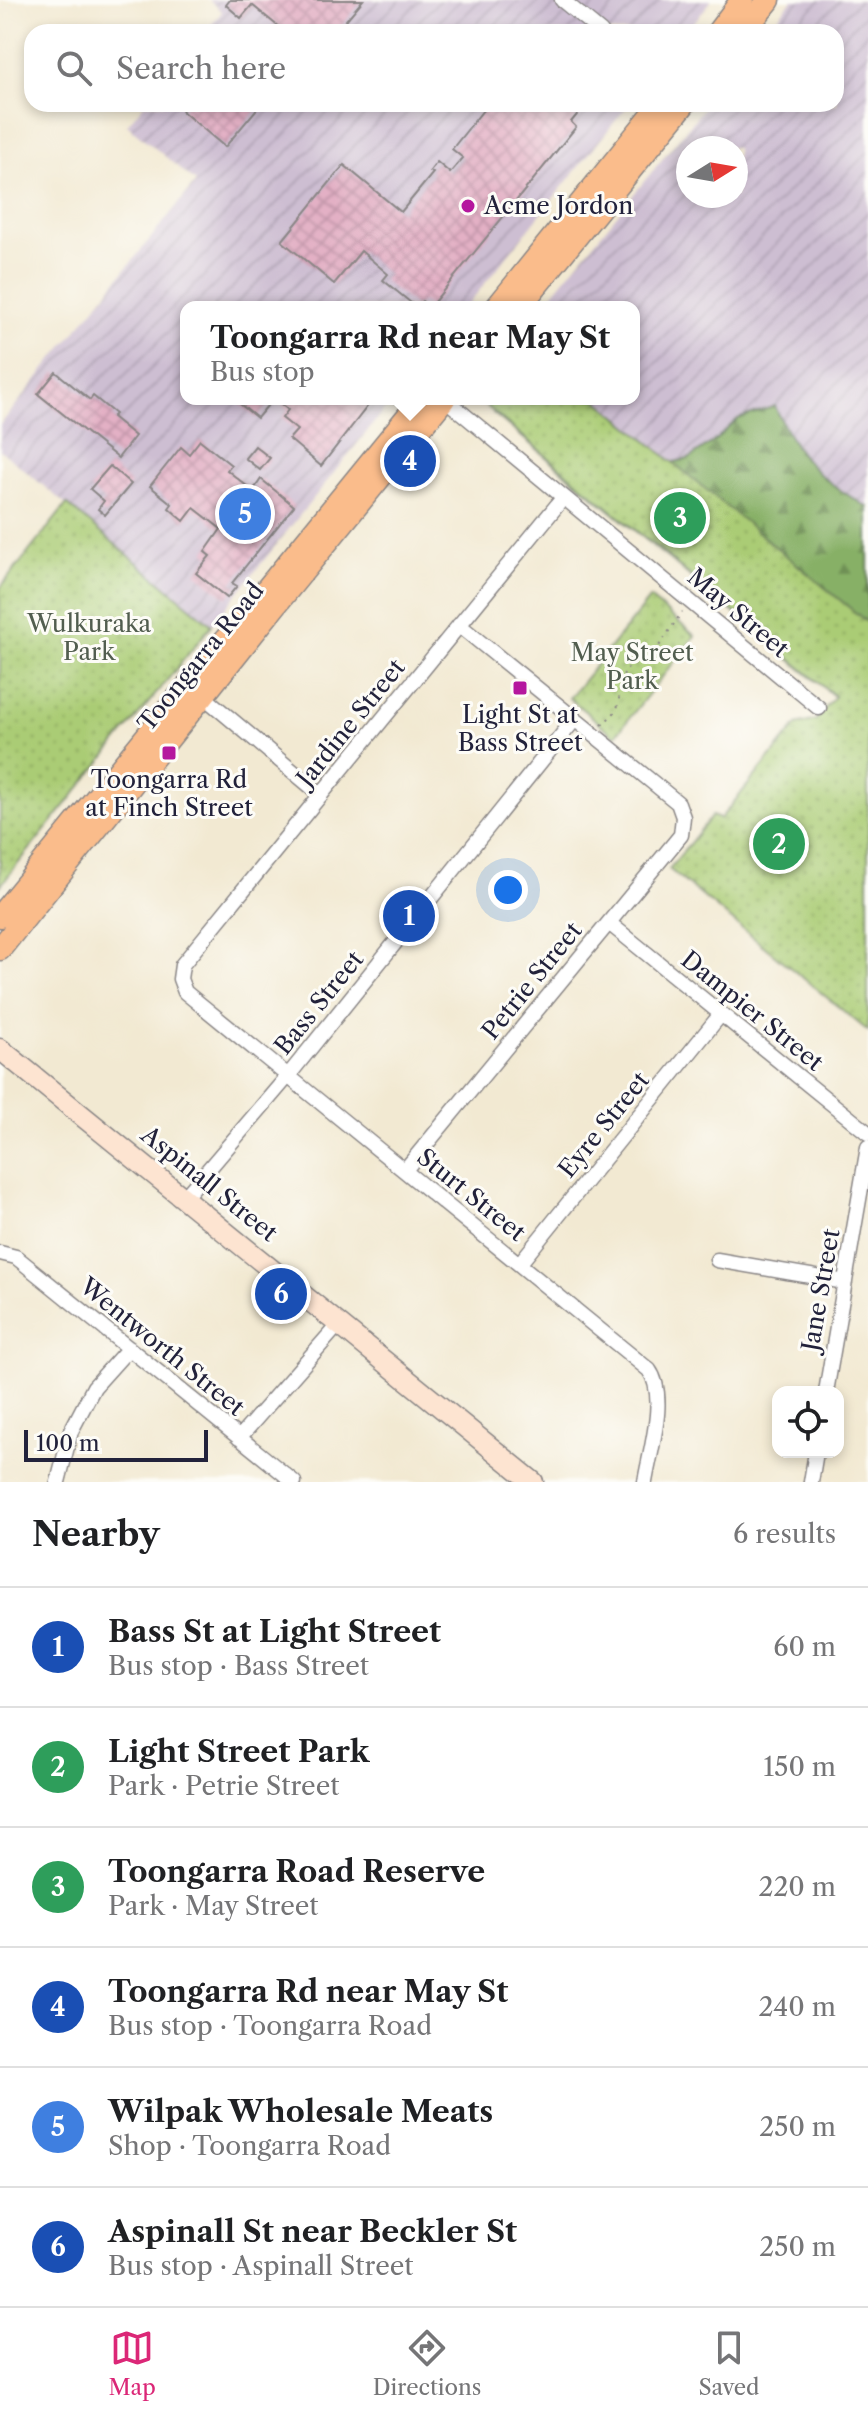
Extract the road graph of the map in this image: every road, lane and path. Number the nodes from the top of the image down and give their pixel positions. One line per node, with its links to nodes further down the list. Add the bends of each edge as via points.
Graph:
1 (562, 0): 4 (street)
2 (742, 0): 5 (main road)
3 (769, 0): 6 (main road)
4 (591, 24)
5 (724, 24)
6 (750, 24)
7 (655, 112): 9 (main road)
8 (677, 112): 10 (main road)
9 (502, 301)
10 (524, 301)
11 (417, 405): 22 (main road, Toongarra Road)
12 (440, 405): 17 (main road, Toongarra Road)
13 (452, 405): 14 (street, May Street)
14 (563, 498): 15 (street, May Street); 16 (street, Jardine Street)
15 (690, 601): 18 (street, May Street); 20 (path, via 657,649 627,669 617,710 603,723)
16 (459, 625): 19 (street); 21 (street, Jardine Street)
17 (202, 695): 21 (street); 24 (main road, Toongarra Road)
18 (819, 708)
19 (574, 720): 20 (street); 28 (street, Bass Street)
20 (598, 739): 23 (street, Petrie Street, via 678,803 683,817 681,835)
21 (321, 795): 25 (street, Jardine Street, via 182,965)
22 (0, 916)
23 (609, 923): 26 (street, Dampier Street); 31 (street, Petrie Street)
24 (0, 949)
25 (180, 979): 28 (street, Sturt Street, via 185,992)
26 (721, 1014): 29 (street, Dampier Street); 35 (street, Eyre Street)
27 (0, 1049): 32 (main road, Aspinall Street)
28 (288, 1076): 31 (street, Sturt Street); 32 (street, Bass Street)
29 (868, 1133)
30 (868, 1147): 36 (street, Jane Street)
31 (405, 1170): 35 (street, Sturt Street)
32 (184, 1198): 37 (main road, Aspinall Street)
33 (0, 1253): 38 (street, Wentworth Street, via 16,1257)
34 (717, 1260): 36 (street)
35 (520, 1263): 45 (street, Sturt Street, via 655,1378 658,1402)
36 (845, 1282): 39 (street, Jane Street)
37 (339, 1324): 40 (street); 44 (main road, Aspinall Street)
38 (129, 1348): 40 (street, Wentworth Street); 42 (street, via 94,1387 71,1431)
39 (827, 1386)
40 (239, 1438): 43 (street, Wentworth Street)
41 (815, 1458): 46 (street)
42 (58, 1482)
43 (294, 1482)
44 (533, 1482)
45 (645, 1482)
46 (811, 1482)

